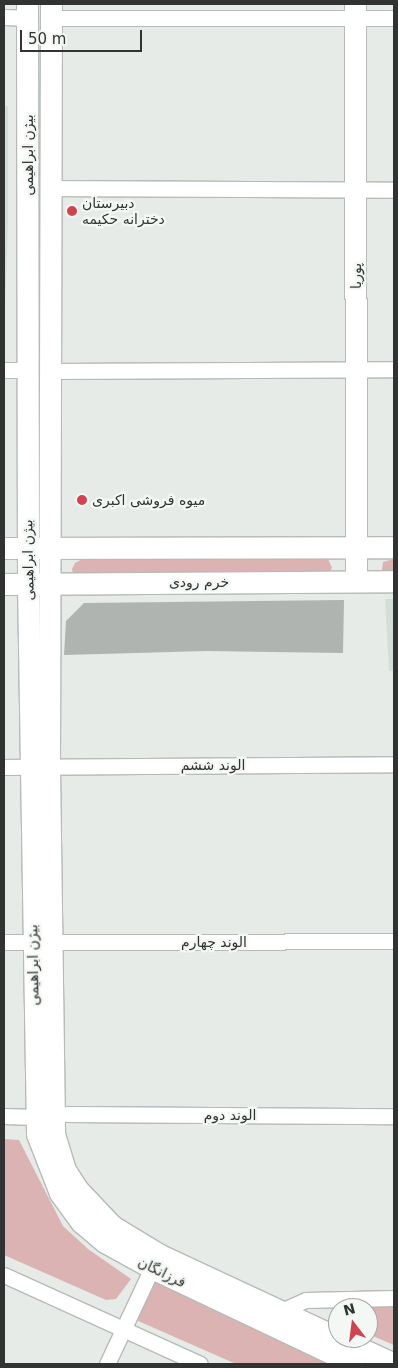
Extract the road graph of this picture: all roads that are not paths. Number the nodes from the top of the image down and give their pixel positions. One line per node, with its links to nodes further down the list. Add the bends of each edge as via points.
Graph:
1 (27, 11): 2 (street); 4 (street); 6 (street, بیژن ابراهیمی)
2 (51, 11): 3 (street); 7 (street, بیژن ابراهیمی)
3 (356, 11): 5 (street); 8 (street, پوریا)
4 (4, 17)
5 (394, 18)
6 (28, 186): 7 (street); 12 (street, بیژن ابراهیمی)
7 (52, 188): 8 (street); 14 (street, بیژن ابراهیمی)
8 (356, 190): 9 (street); 13 (street, پوریا)
9 (394, 190)
10 (394, 369): 13 (street)
11 (4, 370): 12 (street)
12 (26, 370): 14 (street); 17 (street, بیژن ابراهیمی)
13 (356, 370): 14 (street); 18 (street, پوریا)
14 (50, 371): 15 (street, بیژن ابراهیمی)
15 (50, 547): 17 (street); 18 (street); 22 (street, بیژن ابراهیمی)
16 (4, 548): 17 (street)
17 (28, 548): 24 (street, بیژن ابراهیمی)
18 (356, 548): 19 (street); 20 (street, پوریا)
19 (394, 548)
20 (356, 581): 21 (street, خرم رودی); 22 (street, خرم رودی)
21 (394, 581)
22 (50, 583): 24 (street, خرم رودی); 27 (street, بیژن ابراهیمی)
23 (4, 584): 24 (street, خرم رودی)
24 (28, 584): 27 (street, بیژن ابراهیمی)
25 (394, 764): 27 (street, الوند ششم)
26 (4, 767): 27 (street, الوند ششم)
27 (40, 767): 30 (street, بیژن ابراهیمی)
28 (394, 941): 30 (street, الوند چهارم)
29 (4, 942): 30 (street, الوند چهارم)
30 (42, 942): 31 (street, بیژن ابراهیمی)
31 (52, 1115): 32 (street, الوند دوم); 33 (street, الوند دوم); 34 (street, فرزانگان, via 59,1152 78,1190 112,1226)
32 (4, 1116)
33 (394, 1116)
34 (156, 1262): 37 (street, فرزانگان); 38 (street)
35 (4, 1275): 38 (street)
36 (394, 1298): 37 (street, via 306,1300 288,1306)
37 (278, 1319): 39 (street, فرزانگان); 43 (street, فرزانگان)
38 (123, 1330): 41 (street); 42 (street)
39 (328, 1335)
40 (360, 1348): 44 (street, فرزانگان)
41 (107, 1364)
42 (200, 1364)
43 (354, 1364)
44 (394, 1364)

